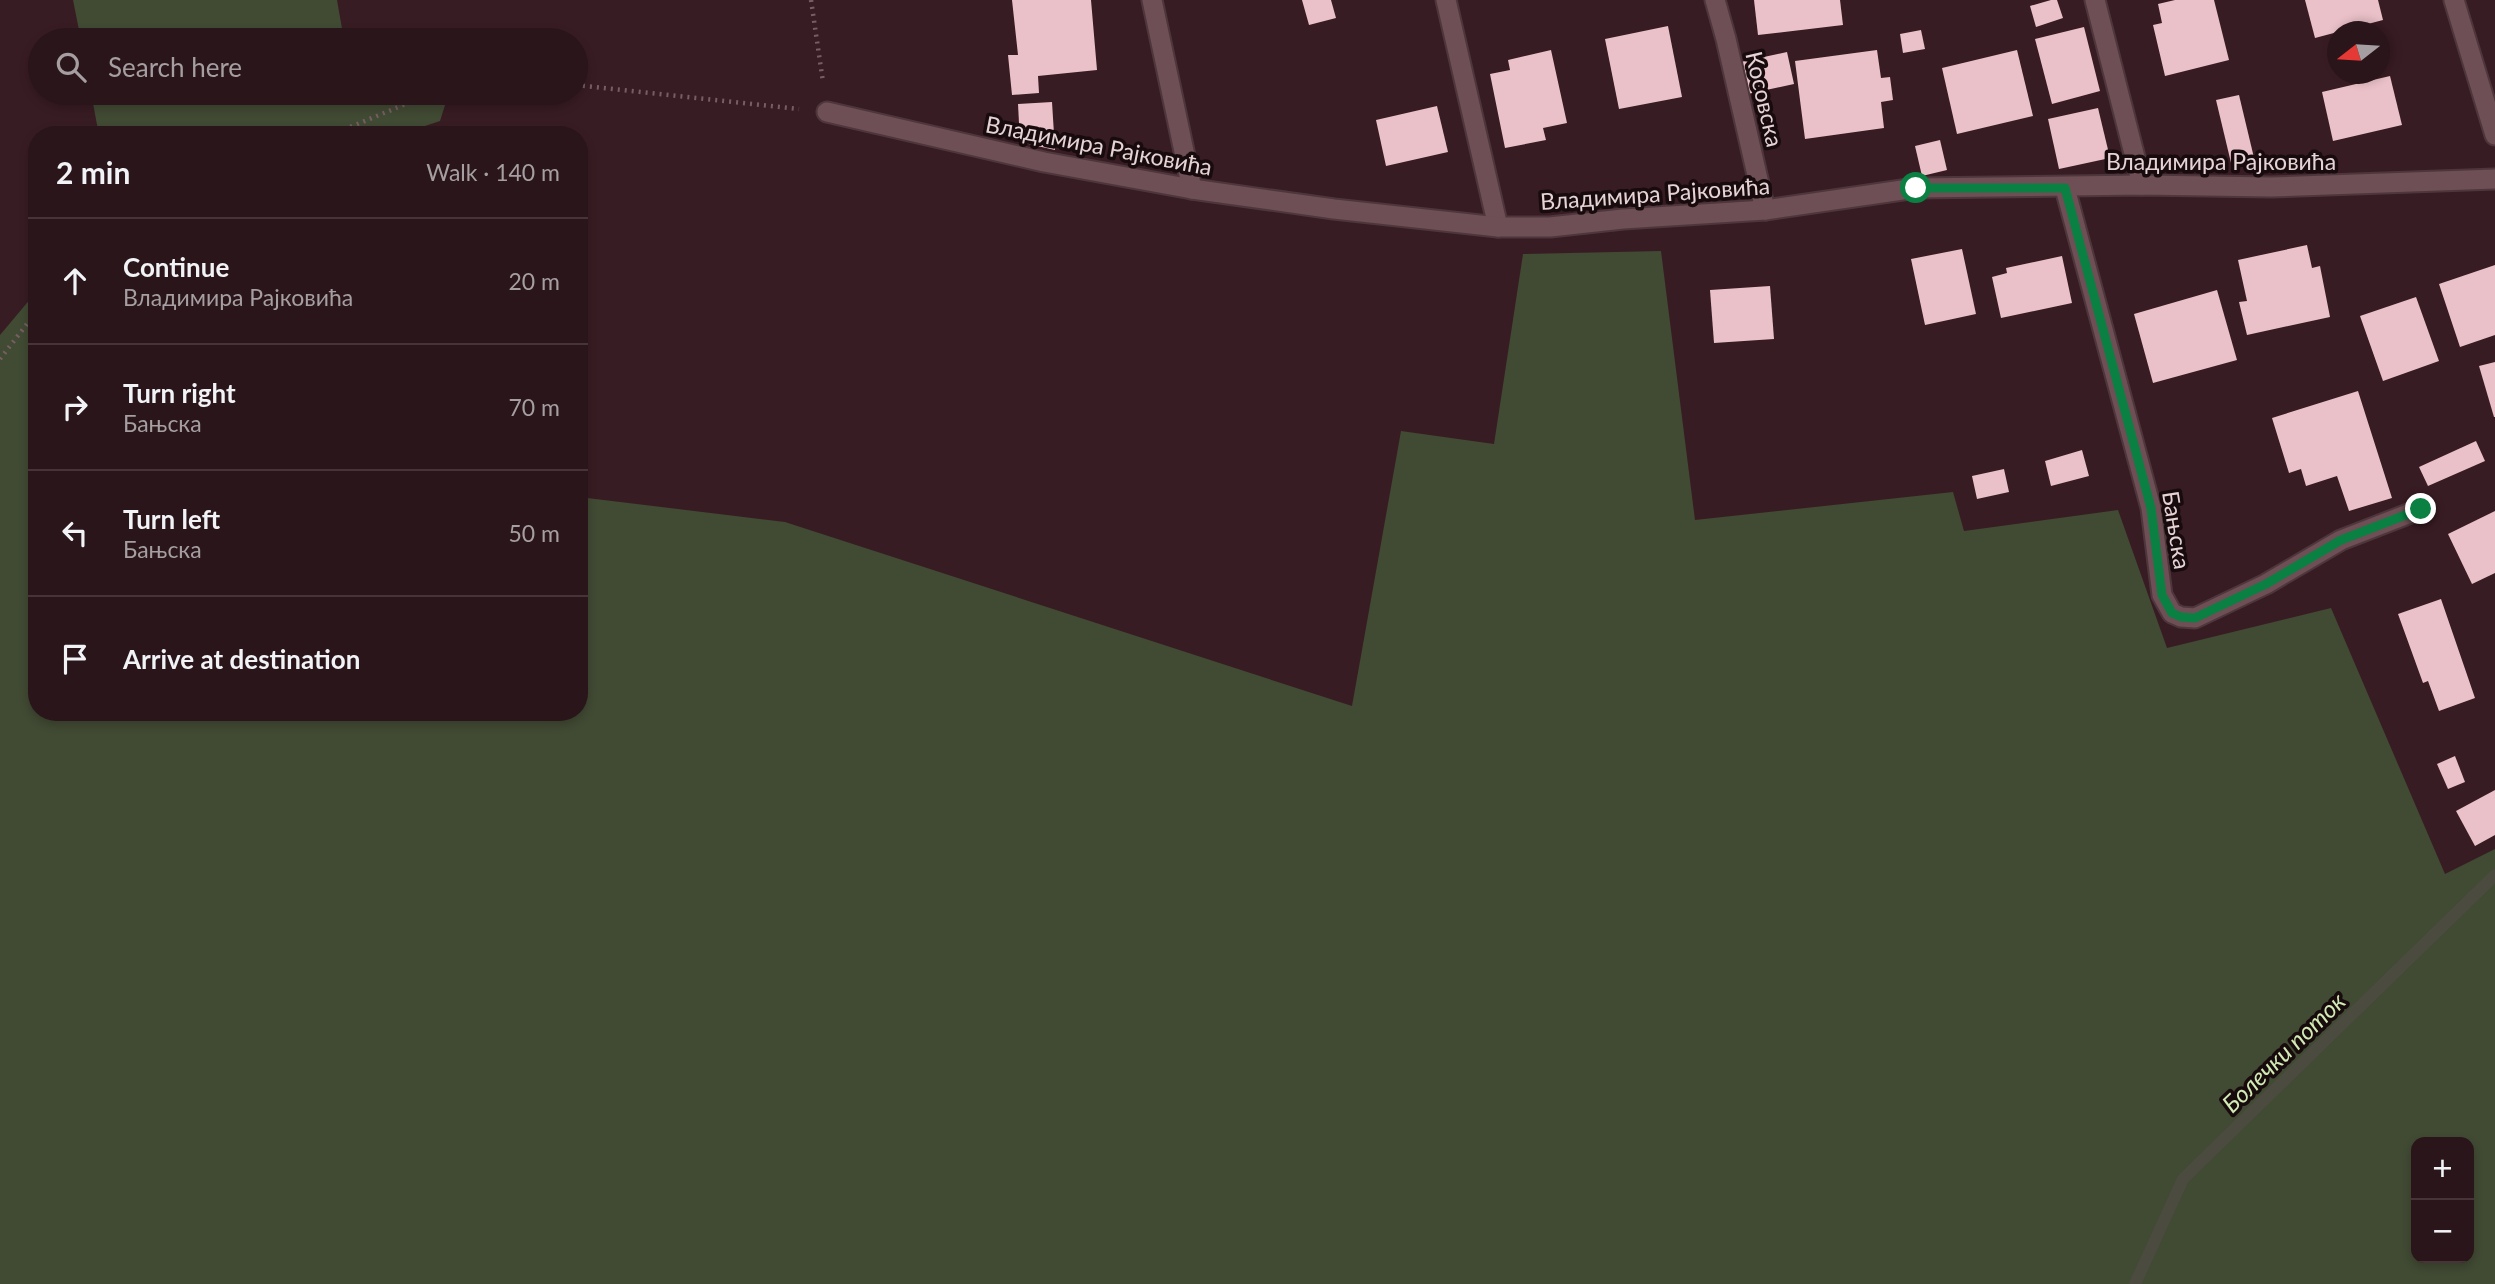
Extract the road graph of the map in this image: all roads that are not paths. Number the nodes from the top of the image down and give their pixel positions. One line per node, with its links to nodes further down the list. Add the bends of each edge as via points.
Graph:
1 (1152, 0): 11 (street)
2 (1446, 0): 13 (street)
3 (1715, 0): 12 (street, Косовска)
4 (2095, 0): 9 (street)
5 (2454, 0): 7 (street)
6 (827, 112): 11 (street, Владимира Рајковића, via 1044,162)
7 (2495, 135)
8 (2495, 179): 9 (street, Владимира Рајковића, via 2271,187)
9 (2142, 185): 10 (street, Владимира Рајковића)
10 (2065, 188): 12 (street, Владимира Рајковића, via 1916,188); 14 (street, Бањска, via 2151,508 2162,595 2172,613 2195,618 2341,540)
11 (1192, 189): 13 (street, Владимира Рајковића)
12 (1765, 210): 13 (street, Владимира Рајковића, via 1550,228)
13 (1498, 227)
14 (2421, 509)

